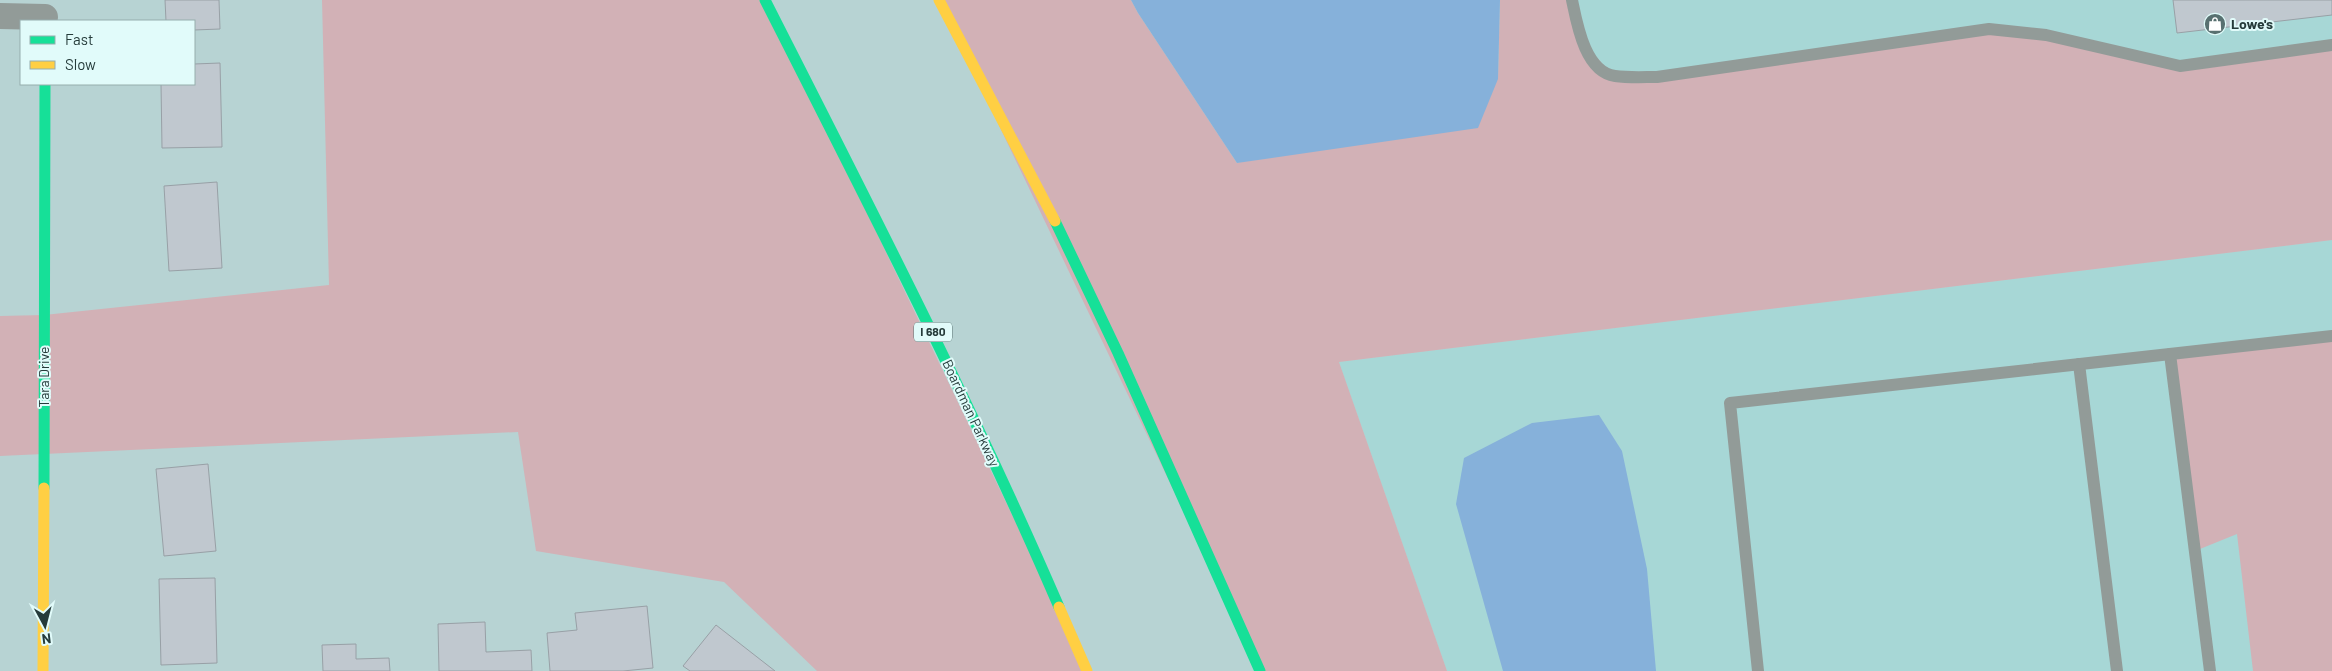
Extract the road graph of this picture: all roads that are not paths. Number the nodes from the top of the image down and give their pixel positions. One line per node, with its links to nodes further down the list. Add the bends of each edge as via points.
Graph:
1 (764, 0): 12 (main road, Boardman Parkway / I 680, via 907,279 1018,512)
2 (939, 0): 13 (main road, via 1040,191 1114,344)
3 (1572, 0): 6 (lane, via 1579,37 1595,65 1613,76 1658,77 1990,29 2046,35 2180,66)
4 (45, 13): 5 (street)
5 (0, 16)
6 (2332, 45)
7 (44, 85): 11 (main road, Tara Drive)
8 (2332, 336): 9 (lane)
9 (2170, 354): 10 (lane); 16 (lane)
10 (2080, 364): 14 (lane, via 1730,403); 15 (lane)
11 (43, 671)
12 (1086, 671)
13 (1260, 671)
14 (1758, 671)
15 (2117, 671)
16 (2210, 671)

